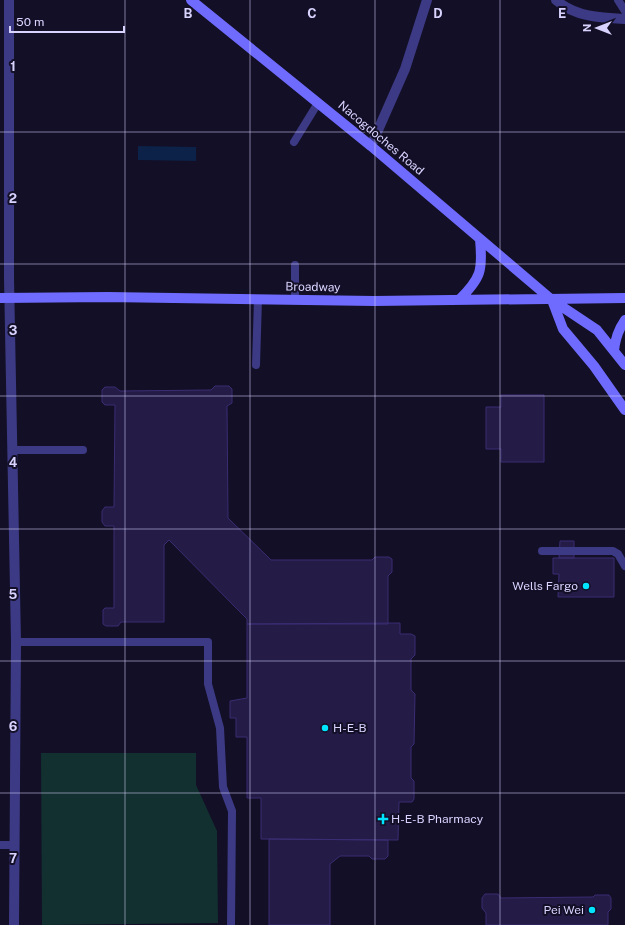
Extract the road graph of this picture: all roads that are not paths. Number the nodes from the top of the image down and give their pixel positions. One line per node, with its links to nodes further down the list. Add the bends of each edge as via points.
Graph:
1 (9, 0): 13 (street)
2 (191, 0): 8 (main road, Nacogdoches Road)
3 (427, 0): 10 (street, via 405,69)
4 (556, 0): 7 (street, via 581,14)
5 (618, 0): 6 (lane)
6 (625, 11)
7 (625, 19)
8 (318, 103): 9 (lane); 10 (main road, Nacogdoches Road)
9 (294, 142)
10 (371, 146): 11 (main road, Nacogdoches Road)
11 (480, 239): 17 (main road, via 480,272 473,286); 18 (main road, Nacogdoches Road)
12 (295, 265): 16 (lane)
13 (5, 298): 15 (main road, Broadway); 24 (street)
14 (625, 298): 18 (main road, Broadway)
15 (258, 299): 16 (main road, Broadway); 21 (lane)
16 (295, 300): 17 (main road, Broadway)
17 (458, 300): 18 (main road, Broadway)
18 (552, 300): 20 (main road, Nacogdoches Road, via 597,330); 23 (main road, via 563,329 594,366)
19 (625, 320): 20 (main road, via 619,328)
20 (614, 351): 22 (main road, Nacogdoches Road)
21 (256, 365)
22 (625, 365)
23 (625, 410)
24 (12, 450): 25 (lane); 28 (street)
25 (83, 450)
26 (542, 551): 27 (lane, via 613,551 618,554)
27 (625, 566)
28 (16, 642): 30 (street); 32 (lane, via 208,642 208,684 220,728 223,787 232,811)
29 (0, 845): 30 (lane)
30 (14, 846): 31 (street)
31 (14, 925)
32 (230, 925)

